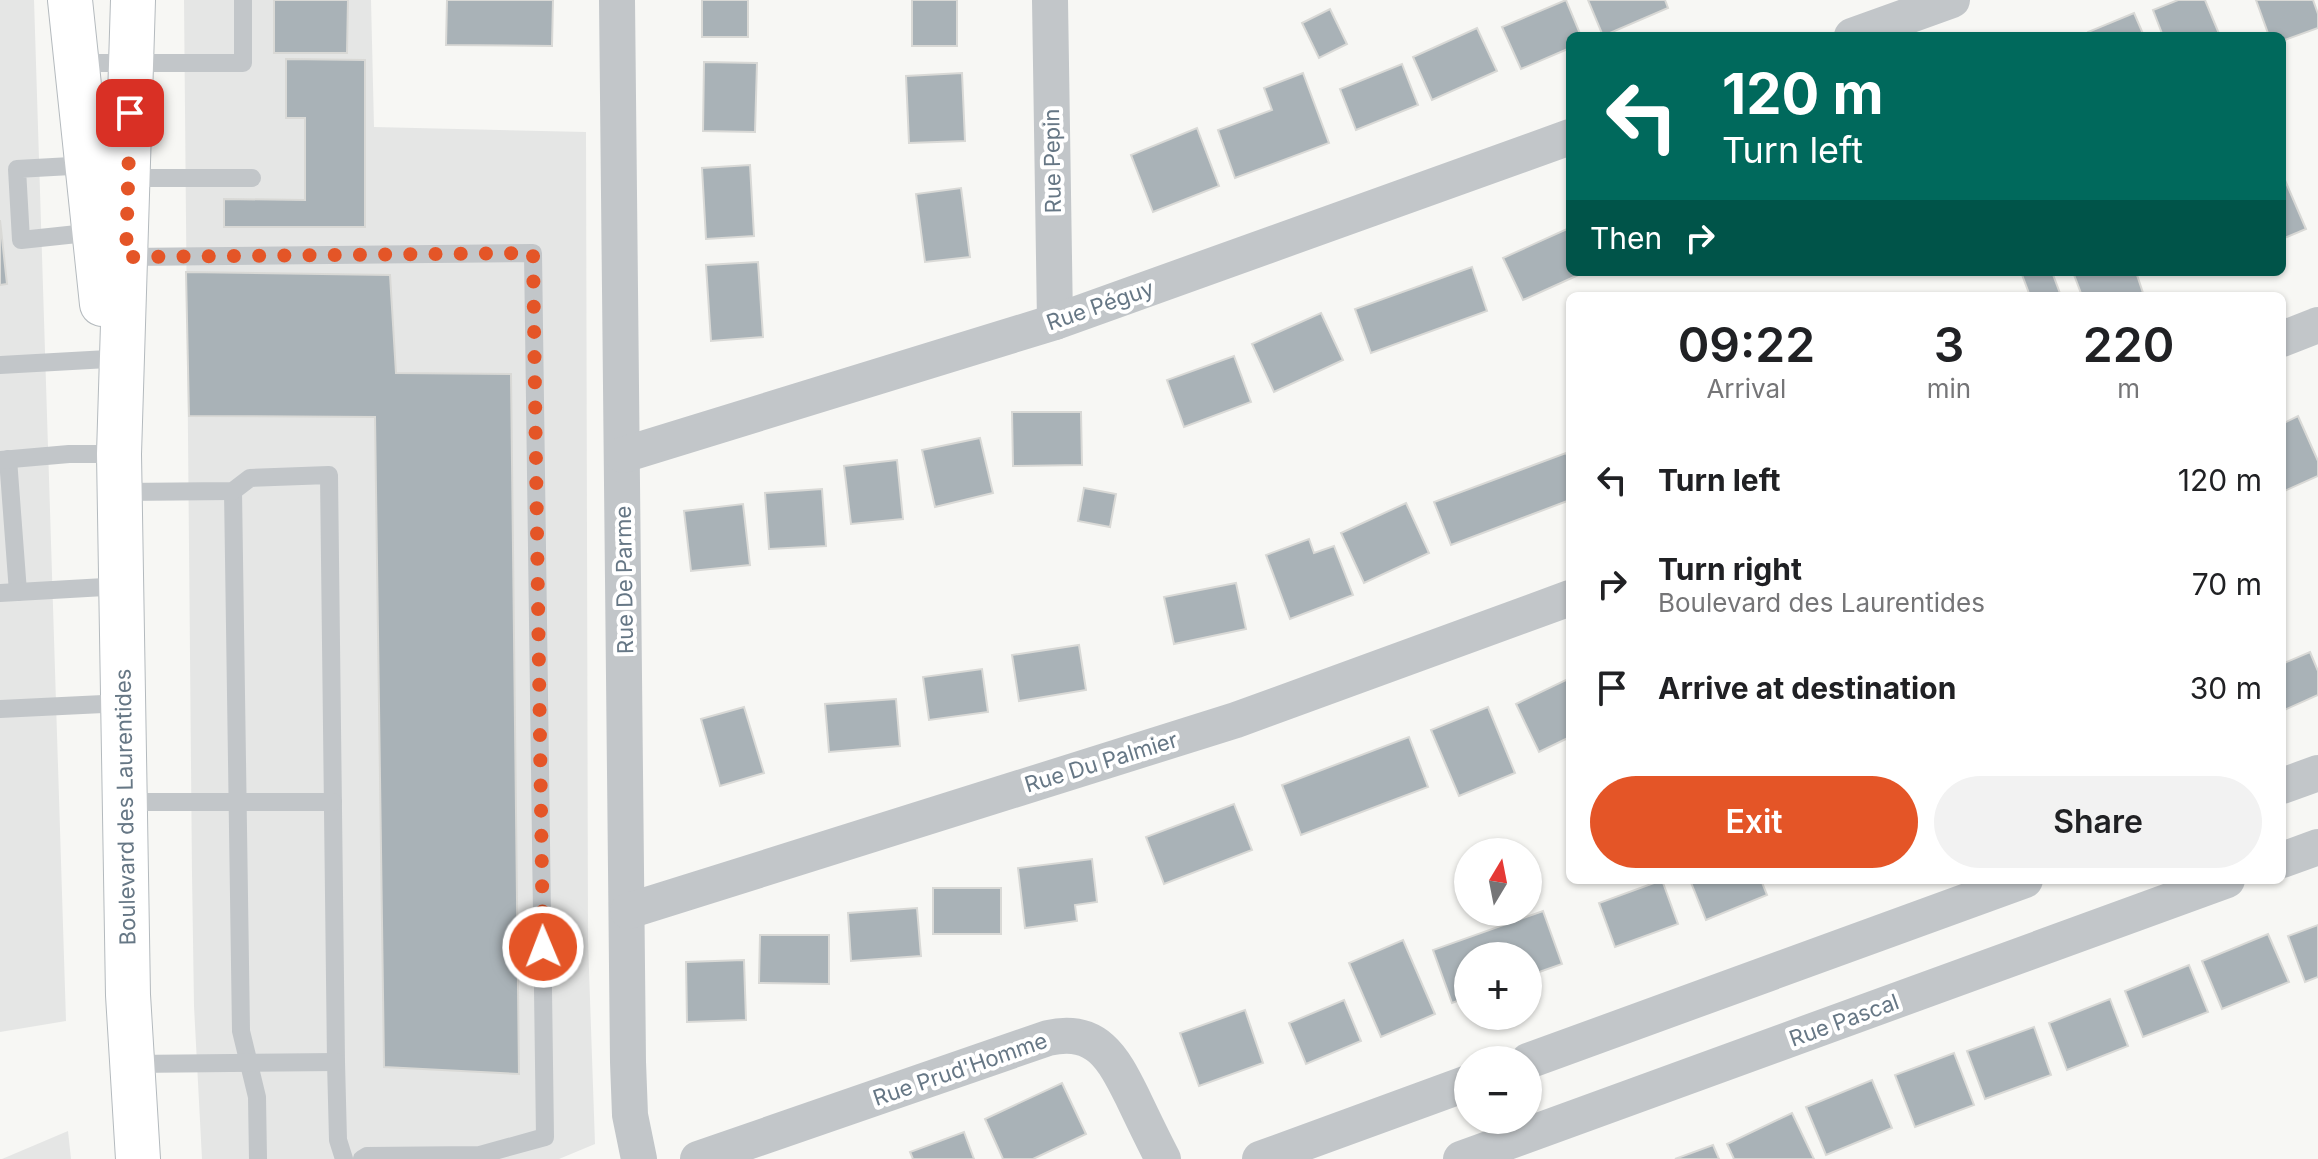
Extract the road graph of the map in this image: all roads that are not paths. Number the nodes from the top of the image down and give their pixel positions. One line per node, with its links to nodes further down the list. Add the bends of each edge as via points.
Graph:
1 (70, 0): 8 (main road, Boulevard des Laurentides)
2 (133, 0): 9 (main road, Boulevard des Laurentides)
3 (243, 0): 9 (lane, via 243,63)
4 (617, 0): 20 (street, Rue De Parme)
5 (1050, 0): 15 (street, Rue Pepin)
6 (1952, 0): 7 (street)
7 (1863, 32)
8 (75, 63): 9 (lane); 12 (main road, Boulevard des Laurentides)
9 (132, 63): 12 (main road, Boulevard des Laurentides)
10 (1566, 138): 15 (street, Rue Péguy)
11 (8, 168): 12 (lane); 14 (lane, via 21,240)
12 (108, 171): 13 (lane); 14 (main road, Boulevard des Laurentides)
13 (252, 178)
14 (111, 244): 18 (main road, Boulevard des Laurentides); 22 (main road, Boulevard des Laurentides); 47 (lane, via 533,253 545,1137 480,1155)
15 (1055, 322): 20 (street, Rue Péguy)
16 (2318, 325): 17 (street)
17 (2286, 337)
18 (108, 359): 19 (lane); 22 (main road, Boulevard des Laurentides)
19 (0, 365)
20 (623, 455): 38 (street, Rue De Parme)
21 (4, 460): 22 (lane, via 69,454); 25 (lane)
22 (119, 473): 23 (lane); 24 (main road, Boulevard des Laurentides)
23 (233, 491): 32 (lane, via 250,478 329,475); 33 (lane)
24 (122, 586): 25 (lane); 27 (main road, Boulevard des Laurentides)
25 (9, 592)
26 (1566, 599): 38 (street, Rue Du Palmier, via 1236,720)
27 (124, 703): 28 (lane); 31 (main road, Boulevard des Laurentides)
28 (0, 709)
29 (2318, 773): 30 (street)
30 (2286, 785)
31 (125, 802): 33 (lane); 42 (main road, Boulevard des Laurentides)
32 (333, 802): 33 (lane); 41 (lane)
33 (238, 804): 40 (lane, via 241,1031)
34 (2318, 847): 35 (street)
35 (2286, 859)
36 (2014, 884): 39 (street)
37 (2216, 884): 52 (street, Rue Pascal)
38 (628, 911): 48 (street, Rue De Parme, via 630,1115)
39 (1542, 1056)
40 (250, 1062): 41 (lane); 42 (lane); 45 (lane, via 257,1097)
41 (336, 1062): 46 (lane, via 338,1140)
42 (131, 1064): 44 (main road, Boulevard des Laurentides)
43 (1454, 1088): 51 (street)
44 (138, 1159)
45 (258, 1159)
46 (344, 1159)
47 (362, 1159)
48 (639, 1159)
49 (698, 1159): 50 (street, Rue Prud'Homme, via 1048,1038 1068,1036 1088,1040 1112,1058)
50 (1163, 1159)
51 (1260, 1159)
52 (1461, 1159)

